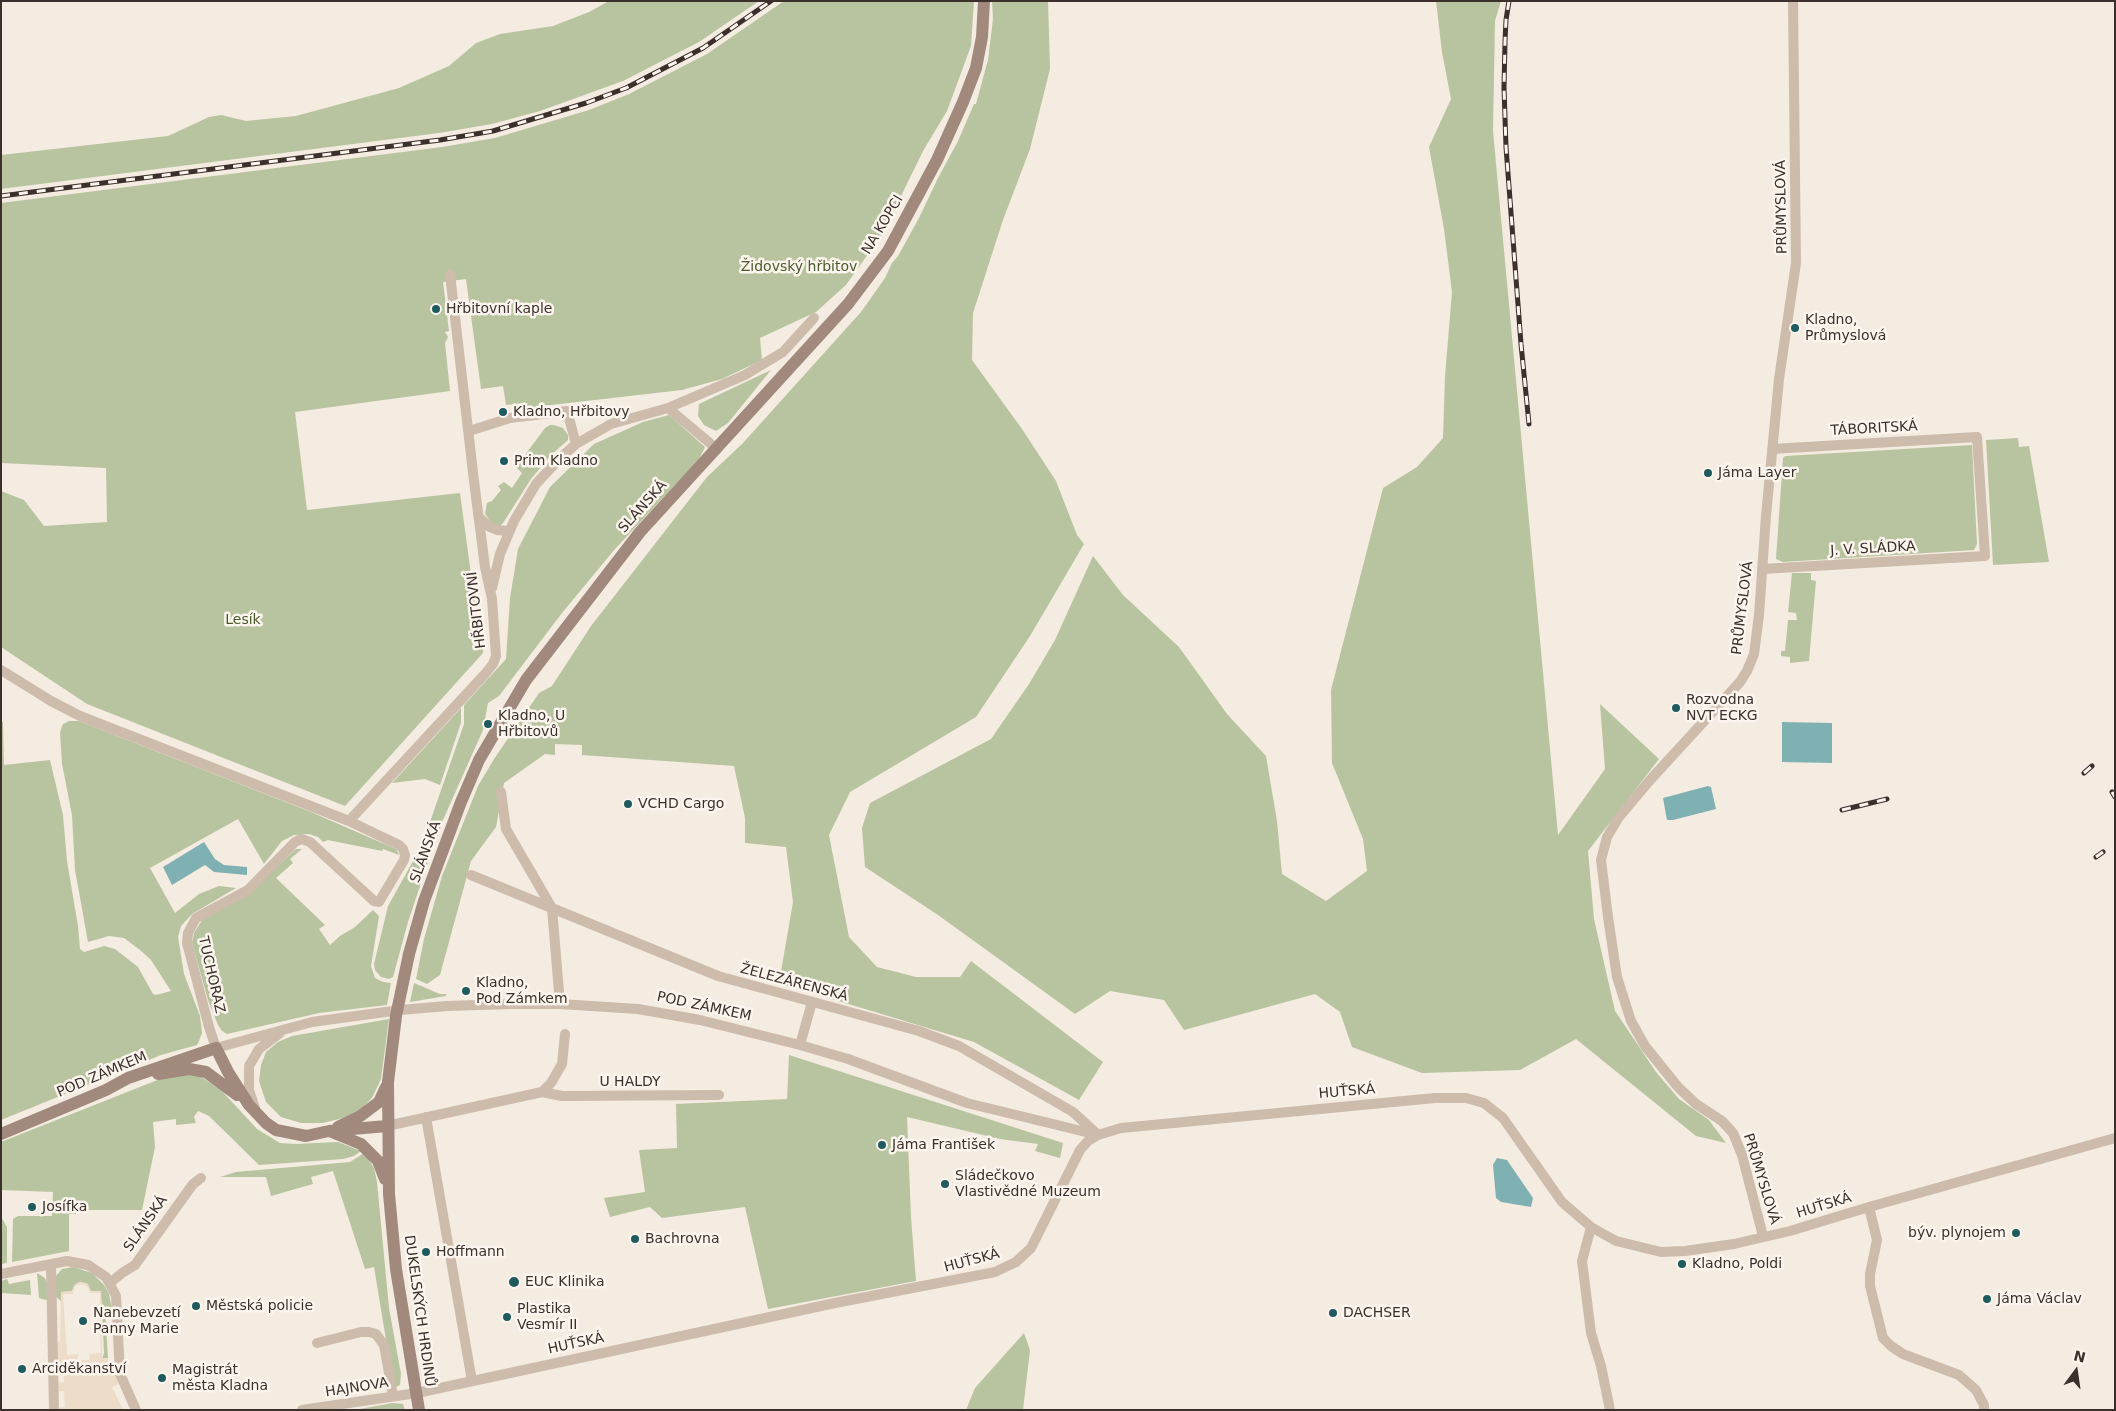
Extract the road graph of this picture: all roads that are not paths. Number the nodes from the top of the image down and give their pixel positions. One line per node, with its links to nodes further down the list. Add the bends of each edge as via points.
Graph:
1 (984, 1): 8 (main road, NA KOPCI, via 982,37 964,102 888,251 848,304)
2 (1793, 1): 9 (street, PRŮMYSLOVÁ, via 1796,263)
3 (450, 274): 6 (street, HŘBITOVNÍ)
4 (814, 318): 5 (street, via 782,352 745,374)
5 (668, 408): 7 (street, via 611,424); 8 (street)
6 (468, 431): 7 (street, via 510,418 567,411); 10 (street, HŘBITOVNÍ)
7 (576, 444): 11 (street, via 536,484)
8 (717, 449): 26 (main road, SLÁNSKÁ, bridge, via 640,532 526,680 479,760 424,901 409,954 396,1016)
9 (1772, 449): 12 (street, TÁBORITSKÁ, via 1977,437); 13 (street, PRŮMYSLOVÁ)
10 (480, 517): 11 (street, via 488,526); 14 (street, HŘBITOVNÍ)
11 (509, 531): 14 (street, via 496,568)
12 (1985, 556): 13 (street, J. V. SLÁDKA)
13 (1762, 569): 42 (street, PRŮMYSLOVÁ, via 1755,648 1747,671 1619,817 1604,844 1601,868 1617,977 1631,1021 1645,1046 1678,1087 1733,1133)
14 (492, 599): 17 (street, HŘBITOVNÍ, via 496,652 491,668)
15 (1, 670): 17 (street, via 80,716)
16 (501, 792): 19 (street, via 506,829)
17 (349, 821): 25 (street, TUCHORAZ, via 402,847 405,855 401,865 380,901 377,902 304,839 298,840 248,890 196,918 188,932 187,943)
18 (471, 874): 19 (street, ŽELEZÁRENSKÁ)
19 (552, 908): 20 (street, ŽELEZÁRENSKÁ, via 718,976); 21 (street)
20 (812, 1002): 24 (street); 36 (street, ŽELEZÁRENSKÁ, via 919,1031 959,1046 1073,1112)
21 (560, 1004): 22 (street, POD ZÁMKEM, via 417,1008); 24 (street, POD ZÁMKEM, via 638,1009)
22 (290, 1027): 25 (street, POD ZÁMKEM); 31 (street, POD ZÁMKEM, via 263,1044 249,1066 249,1090)
23 (565, 1034): 28 (street, via 562,1064)
24 (800, 1044): 36 (street, POD ZÁMKEM, via 967,1103)
25 (216, 1048): 27 (main road, POD ZÁMKEM, via 137,1075); 30 (main road)
26 (388, 1082): 33 (main road, SLÁNSKÁ); 34 (main road, via 379,1102 372,1108)
27 (106, 1090): 30 (main road, via 154,1075 190,1069 216,1078); 35 (main road, POD ZÁMKEM)
28 (542, 1092): 29 (street, U HALDY, via 562,1096); 32 (street)
29 (719, 1095)
30 (249, 1105): 31 (main road)
31 (259, 1116): 34 (main road, via 276,1130 290,1134 306,1136)
32 (426, 1117): 33 (street); 47 (street)
33 (387, 1126): 34 (main road); 39 (main road, DUKELSKÝCH HRDINŮ)
34 (329, 1131): 39 (main road, via 361,1144 378,1161)
35 (1, 1134)
36 (1098, 1135): 41 (street, HUŤSKÁ, via 1131,1127 1435,1098 1466,1098 1484,1103 1503,1118 1562,1202); 47 (street, HUŤSKÁ, via 1080,1150 1031,1248 1016,1262 996,1272 835,1302)
37 (2115, 1138): 40 (street, HUŤSKÁ)
38 (201, 1178): 45 (street, SLÁNSKÁ, via 193,1184 135,1265)
39 (389, 1190): 48 (main road, DUKELSKÝCH HRDINŮ, via 396,1269)
40 (1869, 1206): 42 (street, HUŤSKÁ, via 1790,1231); 55 (street, via 1876,1240 1870,1286 1883,1338 1904,1354 1959,1375 1976,1390)
41 (1591, 1226): 42 (street, HUŤSKÁ, via 1616,1242 1661,1252 1734,1244); 54 (street, via 1582,1260 1591,1333 1602,1366)
42 (1763, 1236)
43 (51, 1264): 44 (street); 45 (street, via 82,1263); 50 (street)
44 (1, 1274)
45 (110, 1283): 51 (street, via 118,1308 118,1367)
46 (317, 1343): 49 (street, via 361,1332 376,1334 384,1345)
47 (472, 1381): 48 (street, HUŤSKÁ)
48 (417, 1394): 49 (street, HAJNOVA); 53 (main road, DUKELSKÝCH HRDINŮ)
49 (393, 1396): 52 (street, HAJNOVA)
50 (54, 1410)
51 (136, 1410)
52 (302, 1410)
53 (418, 1410)
54 (1610, 1410)
55 (1984, 1410)

